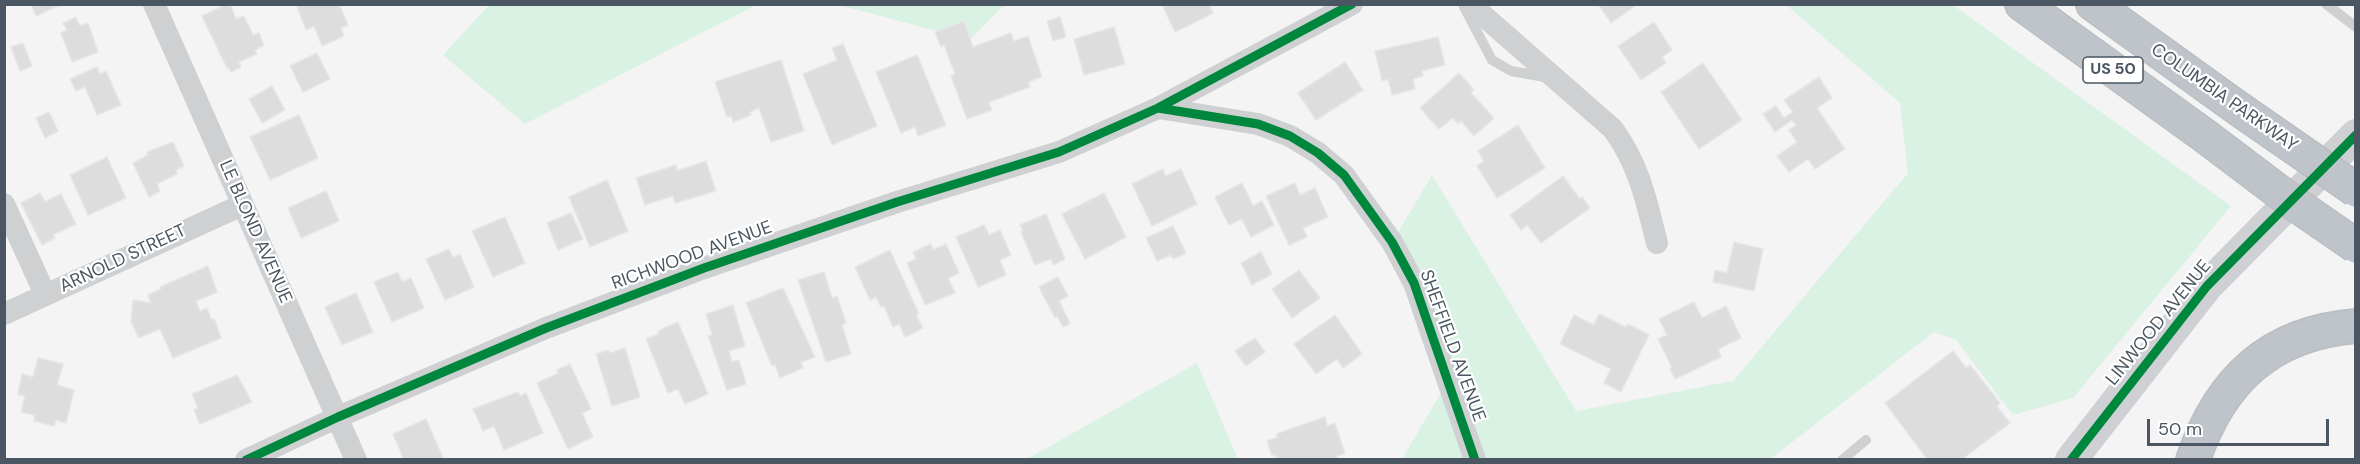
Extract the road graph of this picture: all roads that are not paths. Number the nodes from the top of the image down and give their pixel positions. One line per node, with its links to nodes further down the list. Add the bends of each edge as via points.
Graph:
1 (154, 4): 14 (street, LE BLOND AVENUE)
2 (1352, 4): 10 (street, RICHWOOD AVENUE)
3 (1462, 4): 9 (lane, via 1492,60 1511,71)
4 (1470, 4): 9 (street)
5 (2022, 4): 16 (highway, US 50, bridge)
6 (2093, 4): 12 (highway, COLUMBIA PARKWAY / US 50, bridge)
7 (2326, 4): 8 (lane)
8 (2355, 27)
9 (1554, 78): 15 (street, via 1613,129 1626,147 1639,174)
10 (1158, 108): 20 (street, RICHWOOD AVENUE, via 1059,152 704,268 546,328); 24 (street, SHEFFIELD AVENUE, via 1258,124 1290,136 1344,175 1392,242 1414,283)
11 (2355, 135): 26 (street, LINWOOD AVENUE, via 2207,286)
12 (2355, 190)
13 (4, 204): 17 (street)
14 (242, 205): 17 (street, ARNOLD STREET); 20 (street, LE BLOND AVENUE)
15 (1657, 243)
16 (2355, 246)
17 (45, 294): 18 (street, ARNOLD STREET)
18 (4, 314)
19 (2355, 326): 27 (highway, via 2331,328 2299,338 2269,353 2242,374 2203,429)
20 (338, 417): 22 (street, RICHWOOD AVENUE); 23 (street, LE BLOND AVENUE)
21 (1866, 440): 25 (lane)
22 (246, 459)
23 (356, 459)
24 (1475, 459)
25 (1842, 459)
26 (2071, 459)
27 (2193, 459)

